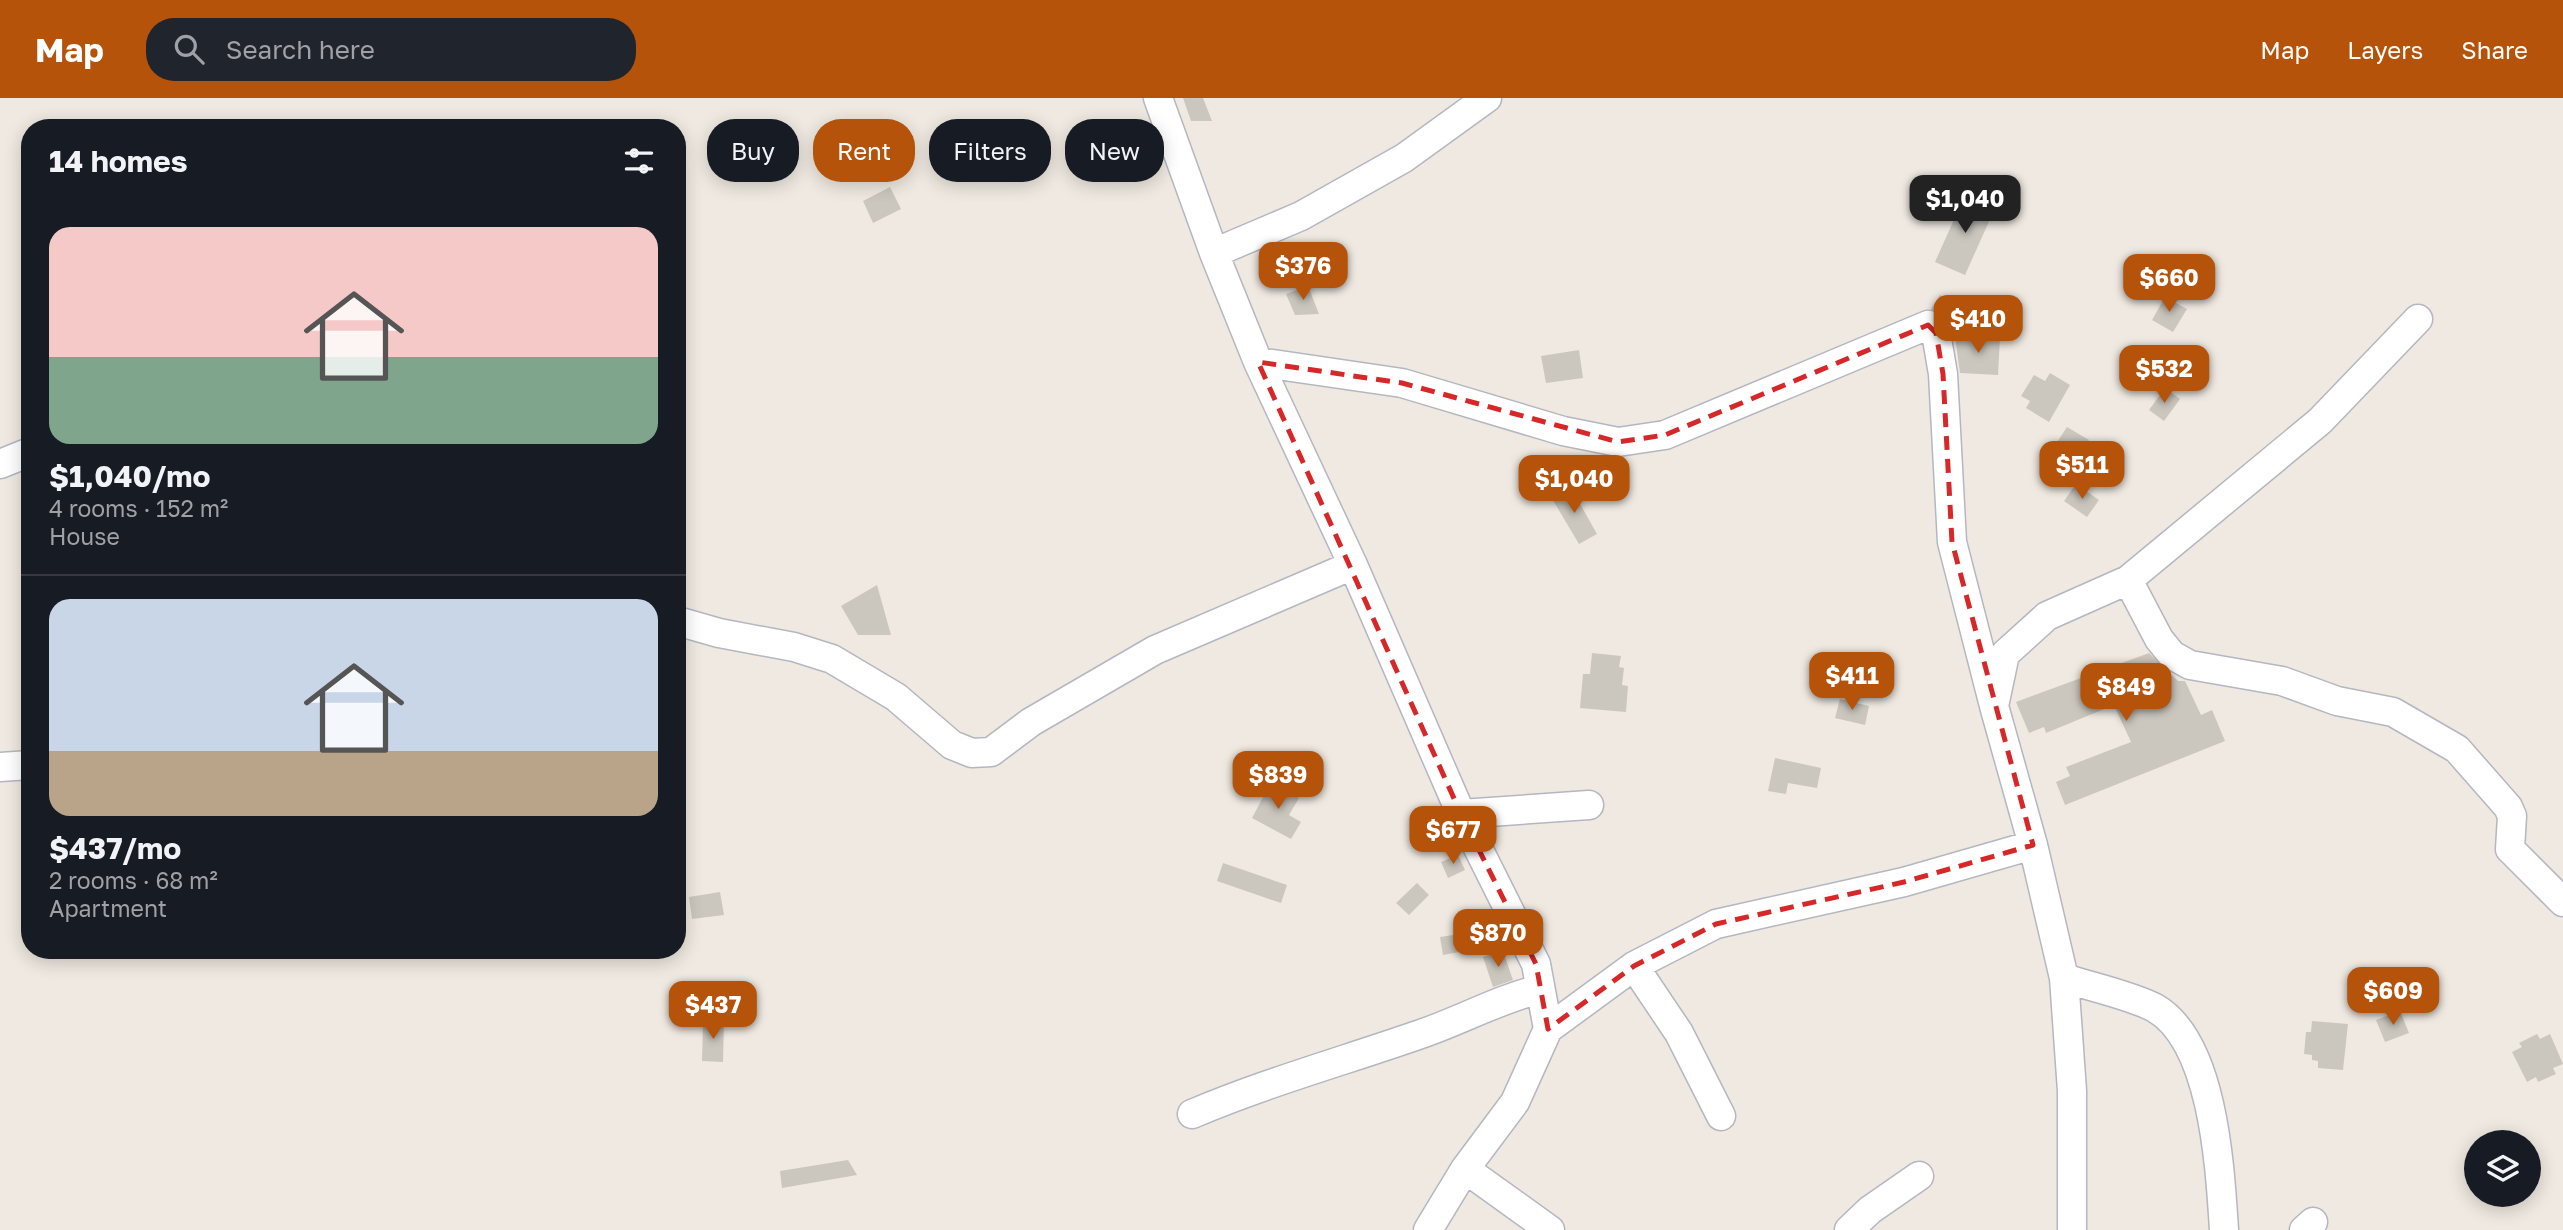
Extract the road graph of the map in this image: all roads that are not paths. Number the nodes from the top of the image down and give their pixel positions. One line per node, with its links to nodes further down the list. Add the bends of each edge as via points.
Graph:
1 (1158, 98): 3 (street)
2 (1487, 98): 3 (street, via 1404,158 1301,216)
3 (1214, 253): 5 (street)
4 (2418, 318): 9 (street, via 2320,421)
5 (1258, 362): 8 (street); 11 (street, via 1402,383 1563,431 1618,442 1665,435 1928,325 1936,333 1943,374 1952,542)
6 (21, 456): 7 (street)
7 (0, 464)
8 (1353, 565): 10 (street, via 1156,650 1031,722 992,752 951,745 896,697 832,659); 15 (street)
9 (2128, 580): 11 (street, via 2047,616 2005,654); 17 (street, via 2159,639 2172,655 2190,665 2282,681 2337,701 2393,712 2457,749 2508,807 2512,816 2510,849)
10 (686, 624)
11 (1994, 706): 16 (street)
12 (21, 766): 13 (street)
13 (0, 767)
14 (1589, 805): 15 (street)
15 (1461, 814): 20 (street, via 1536,964)
16 (2033, 845): 18 (street, via 1904,882 1716,925); 19 (street)
17 (2563, 902)
18 (1634, 966): 21 (street); 23 (street, via 1679,1033)
19 (2064, 978): 26 (street, via 2155,1009 2181,1033 2202,1071); 30 (street, via 2072,1091)
20 (1540, 989): 21 (street); 22 (street, via 1502,999 1418,1035 1250,1089)
21 (1548, 1029): 24 (street, via 1515,1102)
22 (1192, 1114)
23 (1721, 1116)
24 (1465, 1169): 27 (street); 28 (street)
25 (1919, 1176): 29 (street)
26 (2223, 1217): 31 (street)
27 (1427, 1230)
28 (1550, 1230)
29 (1849, 1230)
30 (2072, 1230)
31 (2243, 1230)

